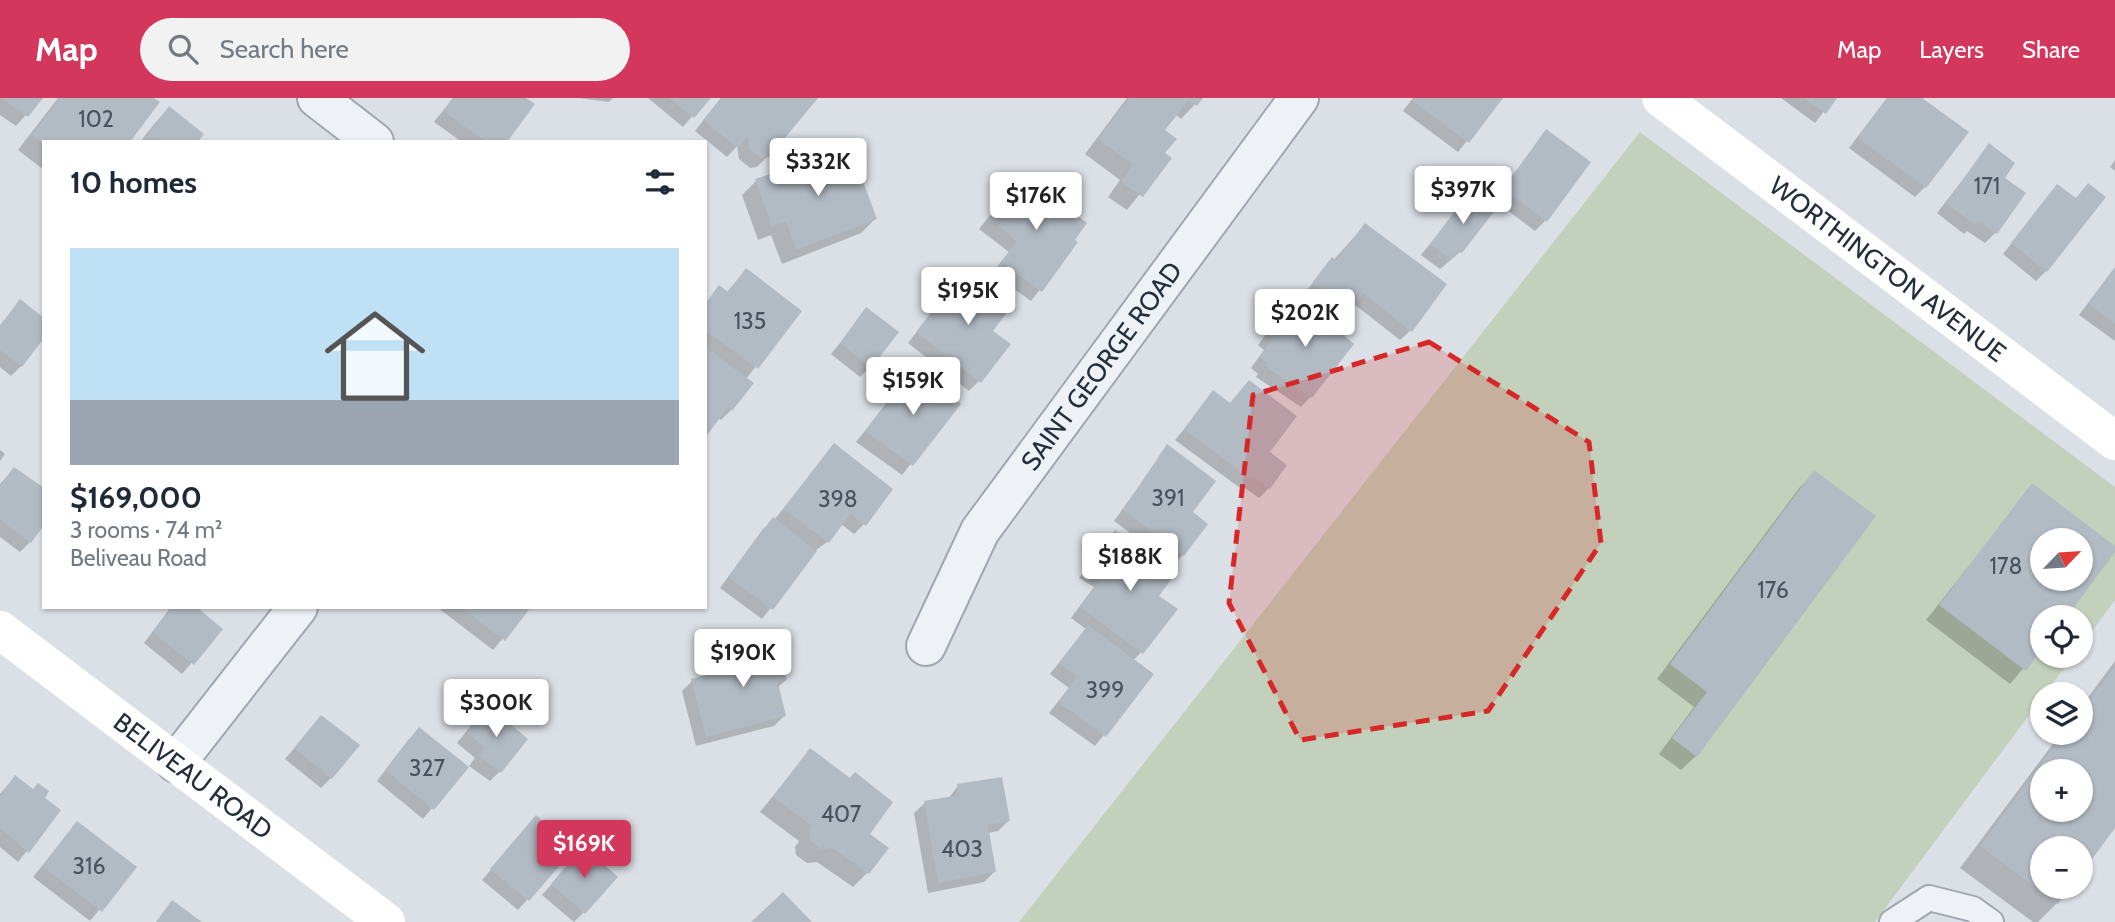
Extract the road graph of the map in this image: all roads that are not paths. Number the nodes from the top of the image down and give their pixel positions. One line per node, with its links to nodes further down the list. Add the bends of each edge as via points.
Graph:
1 (317, 98): 4 (street)
2 (1299, 98): 8 (street, SAINT GEORGE ROAD, via 979,531)
3 (1661, 98): 5 (street, WORTHINGTON AVENUE)
4 (371, 140)
5 (2115, 441)
6 (296, 609): 9 (street)
7 (0, 630): 9 (street, BELIVEAU ROAD)
8 (926, 646)
9 (177, 763): 10 (street, BELIVEAU ROAD)
10 (386, 922)
11 (1892, 922): 12 (lane, via 1928,898 1973,909)
12 (1991, 922)

